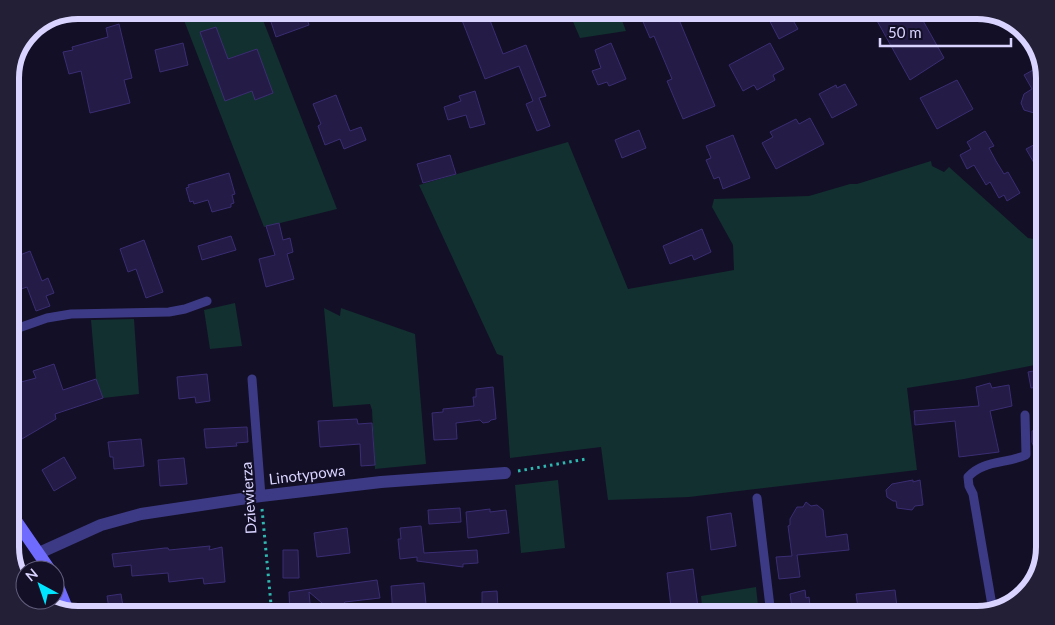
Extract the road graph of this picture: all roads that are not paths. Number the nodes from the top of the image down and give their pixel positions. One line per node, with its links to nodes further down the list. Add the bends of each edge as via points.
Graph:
1 (207, 301): 2 (lane, via 169,312 72,314)
2 (19, 328)
3 (252, 379): 6 (lane, Dziewierza)
4 (1025, 415): 11 (lane, via 1026,455 974,469 968,477)
5 (505, 473): 6 (street, Linotypowa, via 382,482)
6 (261, 496): 9 (street, Linotypowa, via 141,514 102,525)
7 (757, 498): 12 (lane)
8 (19, 529): 9 (main road)
9 (39, 553): 10 (main road)
10 (44, 560)
11 (992, 604)
12 (770, 606)

